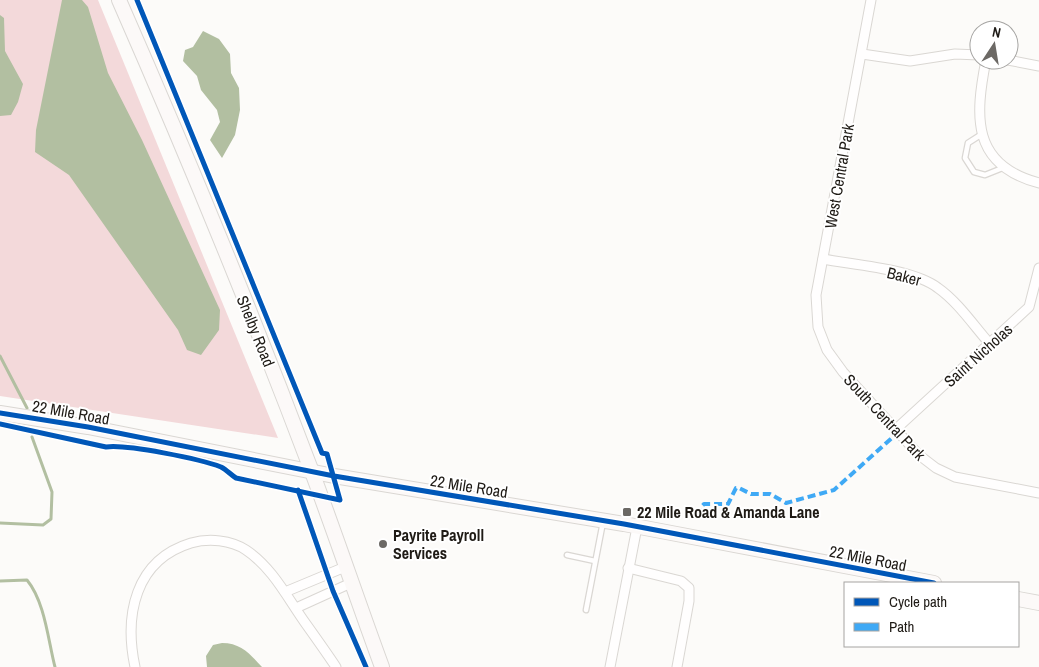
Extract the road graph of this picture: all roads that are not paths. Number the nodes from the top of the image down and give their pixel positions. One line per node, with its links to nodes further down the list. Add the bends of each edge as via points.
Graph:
1 (118, 0): 17 (street, Shelby Road, via 162,99)
2 (871, 0): 3 (street, West Central Park)
3 (862, 54): 4 (street, via 910,61); 11 (street, West Central Park)
4 (969, 55)
5 (1019, 62): 6 (street)
6 (1039, 66)
7 (984, 70): 8 (street, via 978,108)
8 (982, 134): 9 (street); 9 (lane, via 968,143 965,158 974,172 985,175)
9 (1005, 167): 10 (street)
10 (1039, 183)
11 (823, 259): 13 (street, Baker, via 910,275 931,283); 14 (street, West Central Park, via 816,307 818,327)
12 (1039, 268): 13 (street, Saint Nicholas, via 1029,307)
13 (990, 344): 16 (street, Saint Nicholas)
14 (827, 350): 16 (street, South Central Park)
15 (0, 412): 17 (street, 22 Mile Road)
16 (896, 429): 18 (street, South Central Park, via 919,455 945,474)
17 (312, 472): 19 (street, 22 Mile Road); 23 (street, Shelby Road)
18 (1039, 493)
19 (604, 521): 20 (street, 22 Mile Road); 22 (lane)
20 (637, 527): 24 (street); 25 (street, 22 Mile Road)
21 (567, 555): 22 (lane)
22 (595, 560): 31 (lane)
23 (345, 567): 26 (street, Shelby Road); 27 (street)
24 (628, 568): 35 (street); 36 (street, via 681,581 689,588 690,601)
25 (929, 582)
26 (351, 583): 30 (street); 34 (street, Shelby Road)
27 (285, 592): 30 (street); 32 (street, via 254,556 232,544 204,540 180,547 153,566 140,585 132,619 131,648)
28 (1019, 599): 29 (street)
29 (1039, 603)
30 (296, 608): 33 (street)
31 (586, 610)
32 (135, 667)
33 (336, 667)
34 (382, 667)
35 (610, 667)
36 (677, 667)

